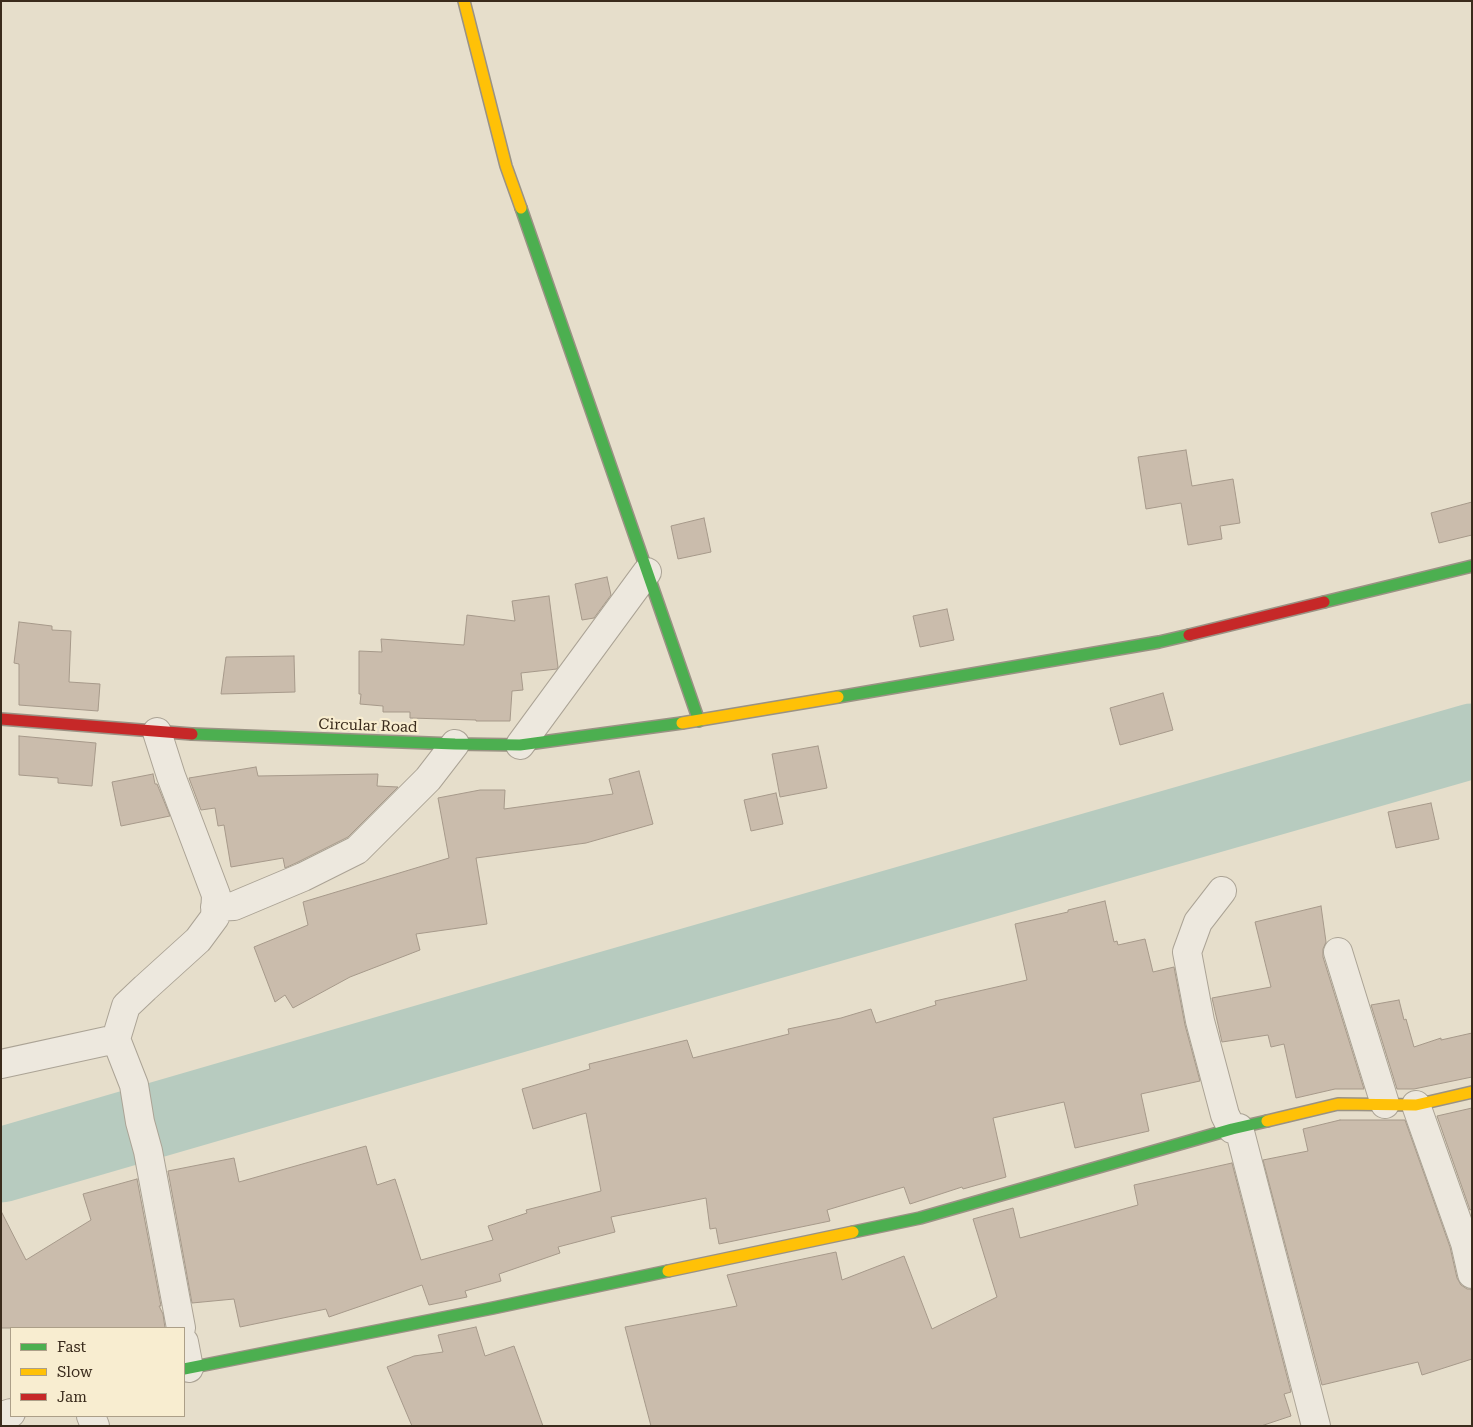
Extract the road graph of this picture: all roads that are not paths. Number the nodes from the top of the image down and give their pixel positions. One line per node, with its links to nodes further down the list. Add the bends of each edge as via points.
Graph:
1 (464, 1): 3 (street, via 506,166)
2 (1472, 566): 5 (street, Circular Road, via 1159,642)
3 (647, 572): 5 (street); 8 (street)
4 (1, 719): 6 (street, Circular Road)
5 (699, 721): 8 (street, Circular Road)
6 (157, 732): 7 (street, Circular Road); 10 (street, via 216,895)
7 (455, 744): 8 (street, Circular Road); 10 (street, via 428,779 357,850 234,906)
8 (520, 745)
9 (1222, 891): 17 (street, via 1198,922 1187,952 1200,1021 1225,1115)
10 (215, 907): 12 (street, via 215,917 198,940 126,1006)
11 (1338, 952): 15 (street)
12 (116, 1039): 13 (street); 19 (street, via 134,1085)
13 (1, 1064)
14 (1472, 1092): 16 (street)
15 (1385, 1104): 16 (street); 17 (street, via 1338,1104)
16 (1416, 1104): 18 (street, via 1465,1243)
17 (1235, 1128): 20 (street, via 920,1218 503,1306); 21 (street)
18 (1472, 1274)
19 (181, 1327)
20 (185, 1360)
21 (1316, 1426)

